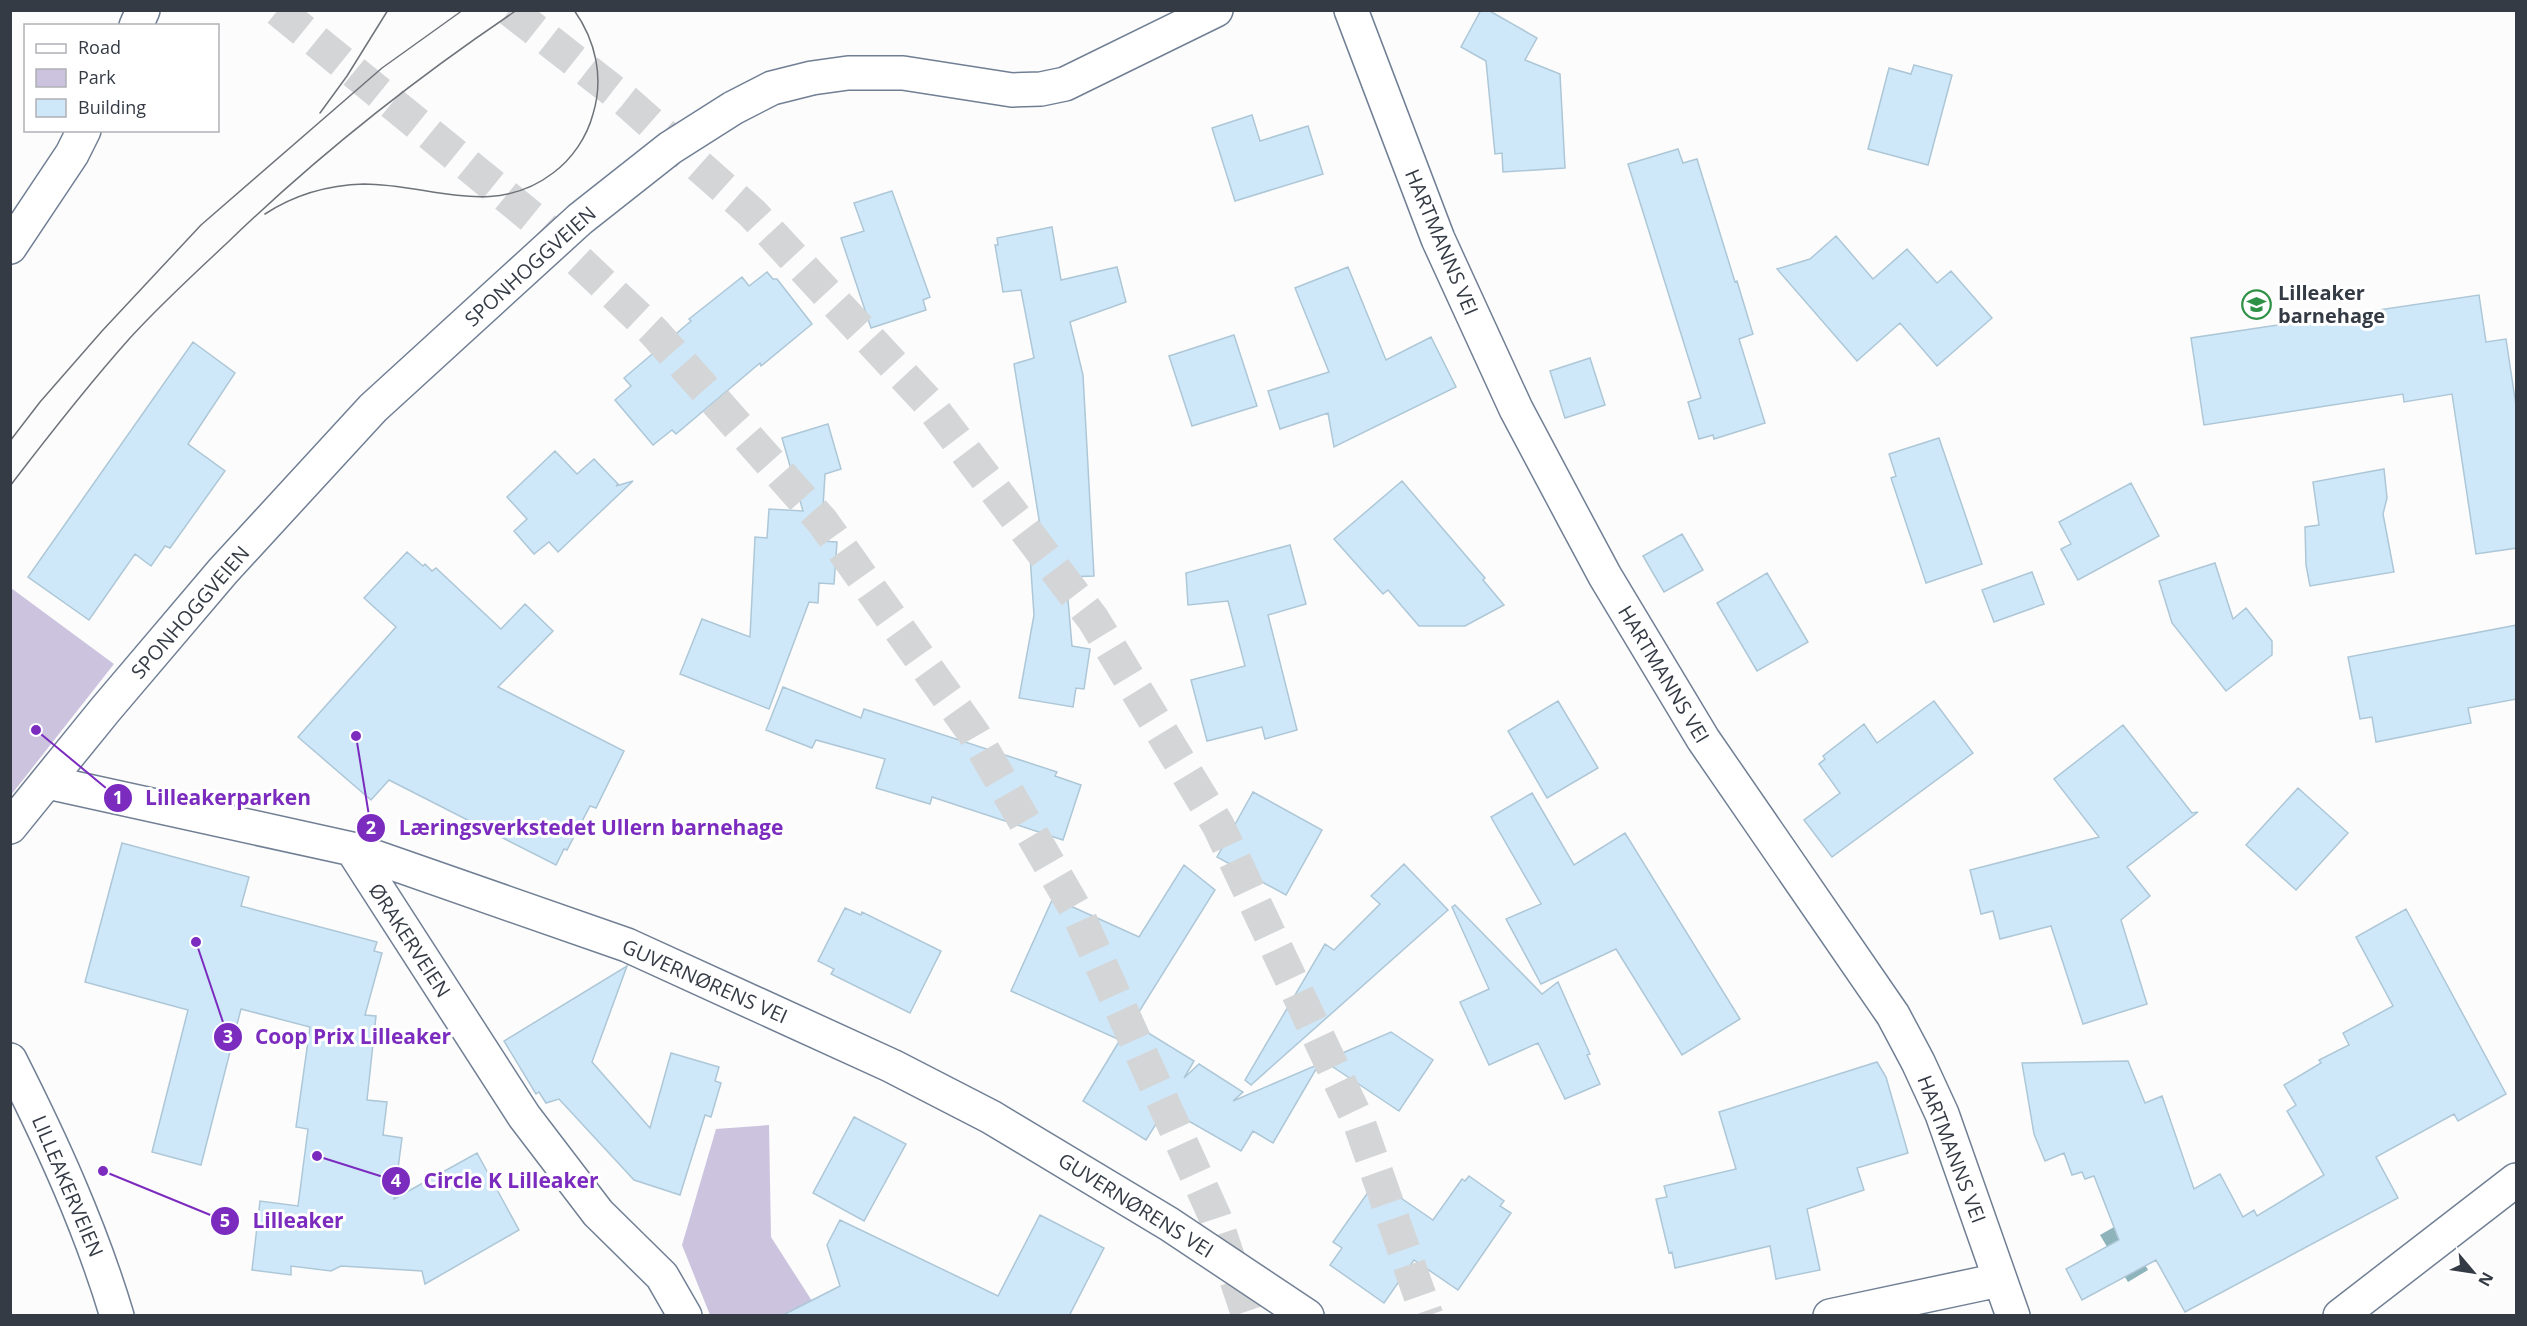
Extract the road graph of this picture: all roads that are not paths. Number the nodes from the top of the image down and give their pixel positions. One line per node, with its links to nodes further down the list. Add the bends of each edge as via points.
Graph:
1 (143, 10): 4 (street)
2 (1216, 10): 7 (street, SPONHOGGVEIEN, via 1065,84 1012,90 903,73 848,73 812,78 772,88 670,148 580,219 373,408 223,571)
3 (1351, 10): 12 (street, HARTMANNS VEI, via 1438,239 1516,409 1605,576 1703,739 1893,1015 1942,1114)
4 (137, 24)
5 (83, 132): 6 (street)
6 (10, 247)
7 (47, 782): 8 (street, SPONHOGGVEIEN); 9 (street, GUVERNØRENS VEI)
8 (10, 827)
9 (352, 849): 14 (street, ØRAKERVEIEN, via 524,1116 598,1213 662,1276); 15 (street, GUVERNØRENS VEI, via 627,945 892,1066 1006,1125 1169,1224)
10 (10, 1060): 13 (street, LILLEAKERVEIEN, via 70,1183)
11 (2517, 1180): 18 (street)
12 (1999, 1280): 16 (street); 17 (street, HARTMANNS VEI)
13 (117, 1316)
14 (686, 1316)
15 (1307, 1316)
16 (1830, 1316)
17 (2013, 1316)
18 (2340, 1316)

